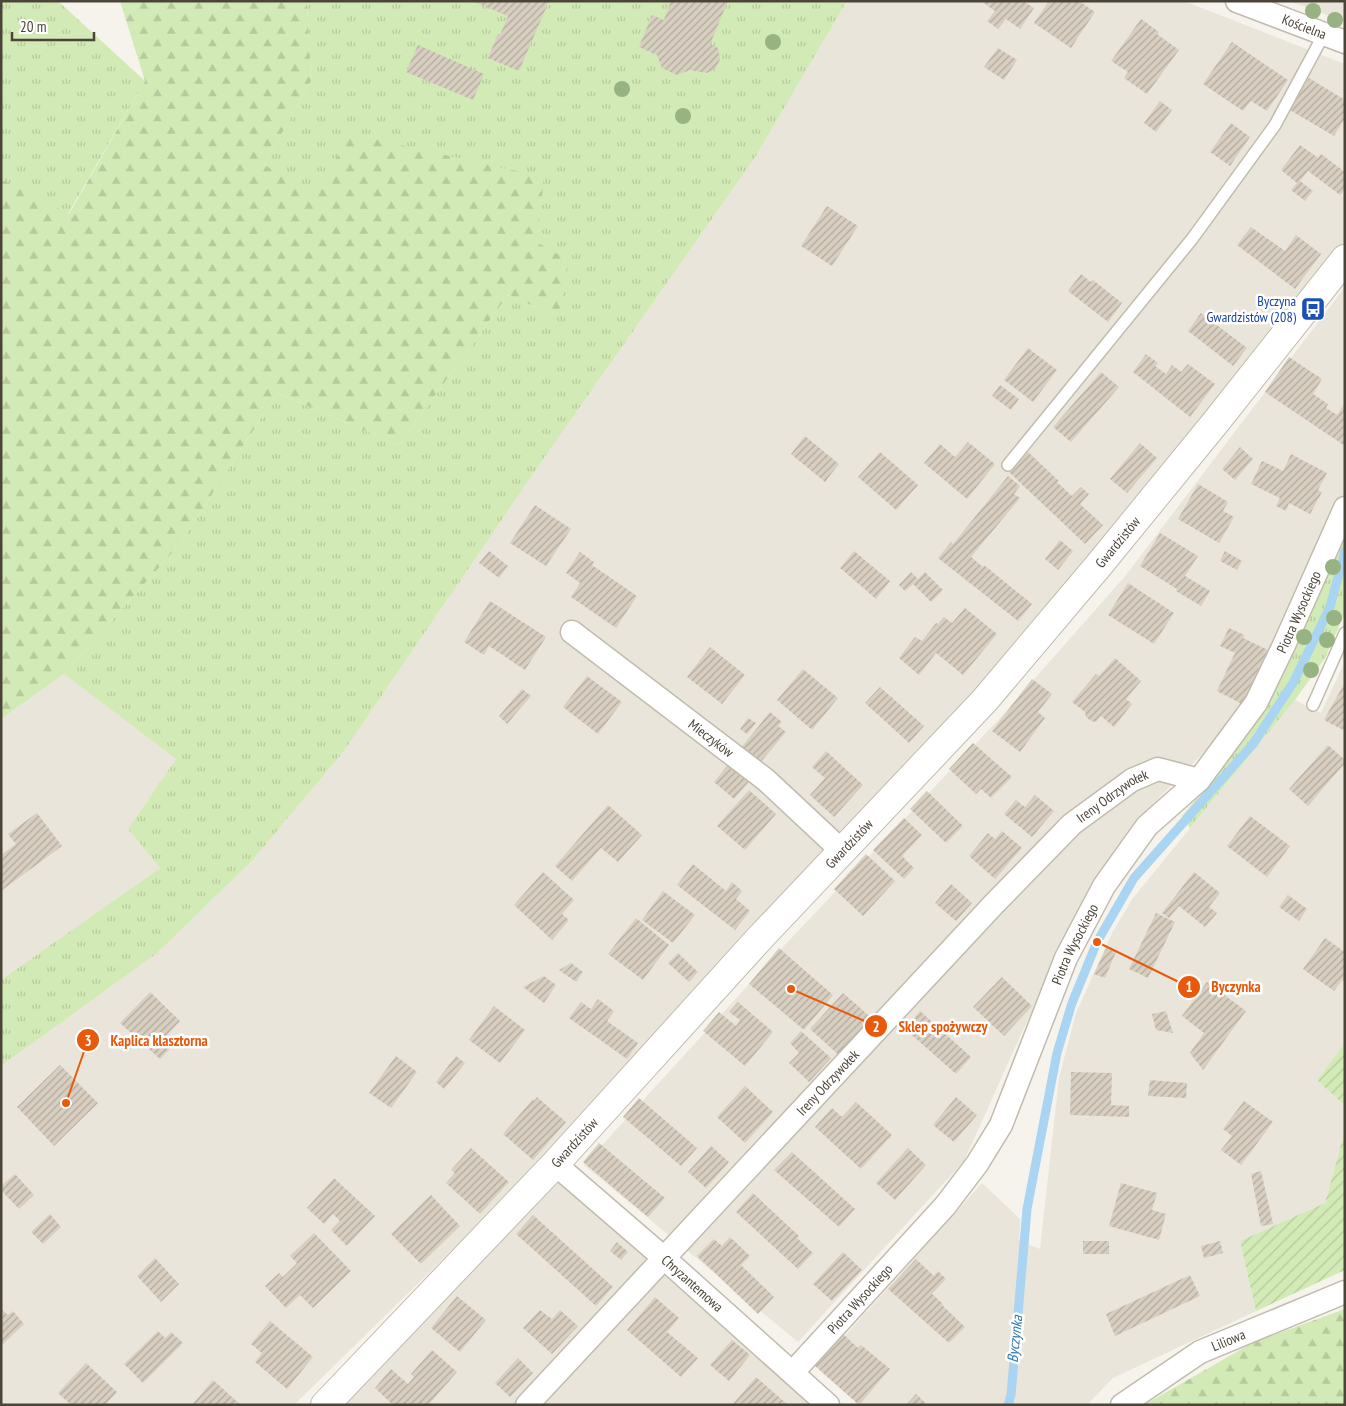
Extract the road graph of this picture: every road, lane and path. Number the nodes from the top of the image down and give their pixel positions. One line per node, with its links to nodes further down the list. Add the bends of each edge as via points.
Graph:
1 (1237, 1): 2 (street, Kościelna)
2 (1324, 34): 3 (street, Kościelna); 5 (lane, via 1275,125 1203,224)
3 (1345, 42)
4 (1345, 259): 11 (street, Gwardzistów, via 1093,573 985,700)
5 (1008, 466)
6 (1345, 508): 10 (street, Piotra Wysockiego, via 1256,703)
7 (572, 632): 11 (street, Mieczyków, via 766,780)
8 (1345, 633): 9 (lane)
9 (1313, 705)
10 (1199, 780): 13 (street, Ireny Odrzywołek, via 1158,769 1132,780 1072,824); 15 (street, Piotra Wysockiego, via 1148,826 1104,886 1066,958 1001,1125 977,1164 945,1206)
11 (842, 852): 12 (street, Gwardzistów)
12 (555, 1164): 13 (street, Chryzantemowa); 16 (street, Gwardzistów)
13 (664, 1258): 15 (street, Chryzantemowa); 17 (street, Ireny Odrzywołek)
14 (1345, 1292): 19 (street, Liliowa, via 1200,1352)
15 (793, 1372): 18 (street, Chryzantemowa)
16 (325, 1405)
17 (527, 1405)
18 (828, 1405)
19 (1122, 1405)

